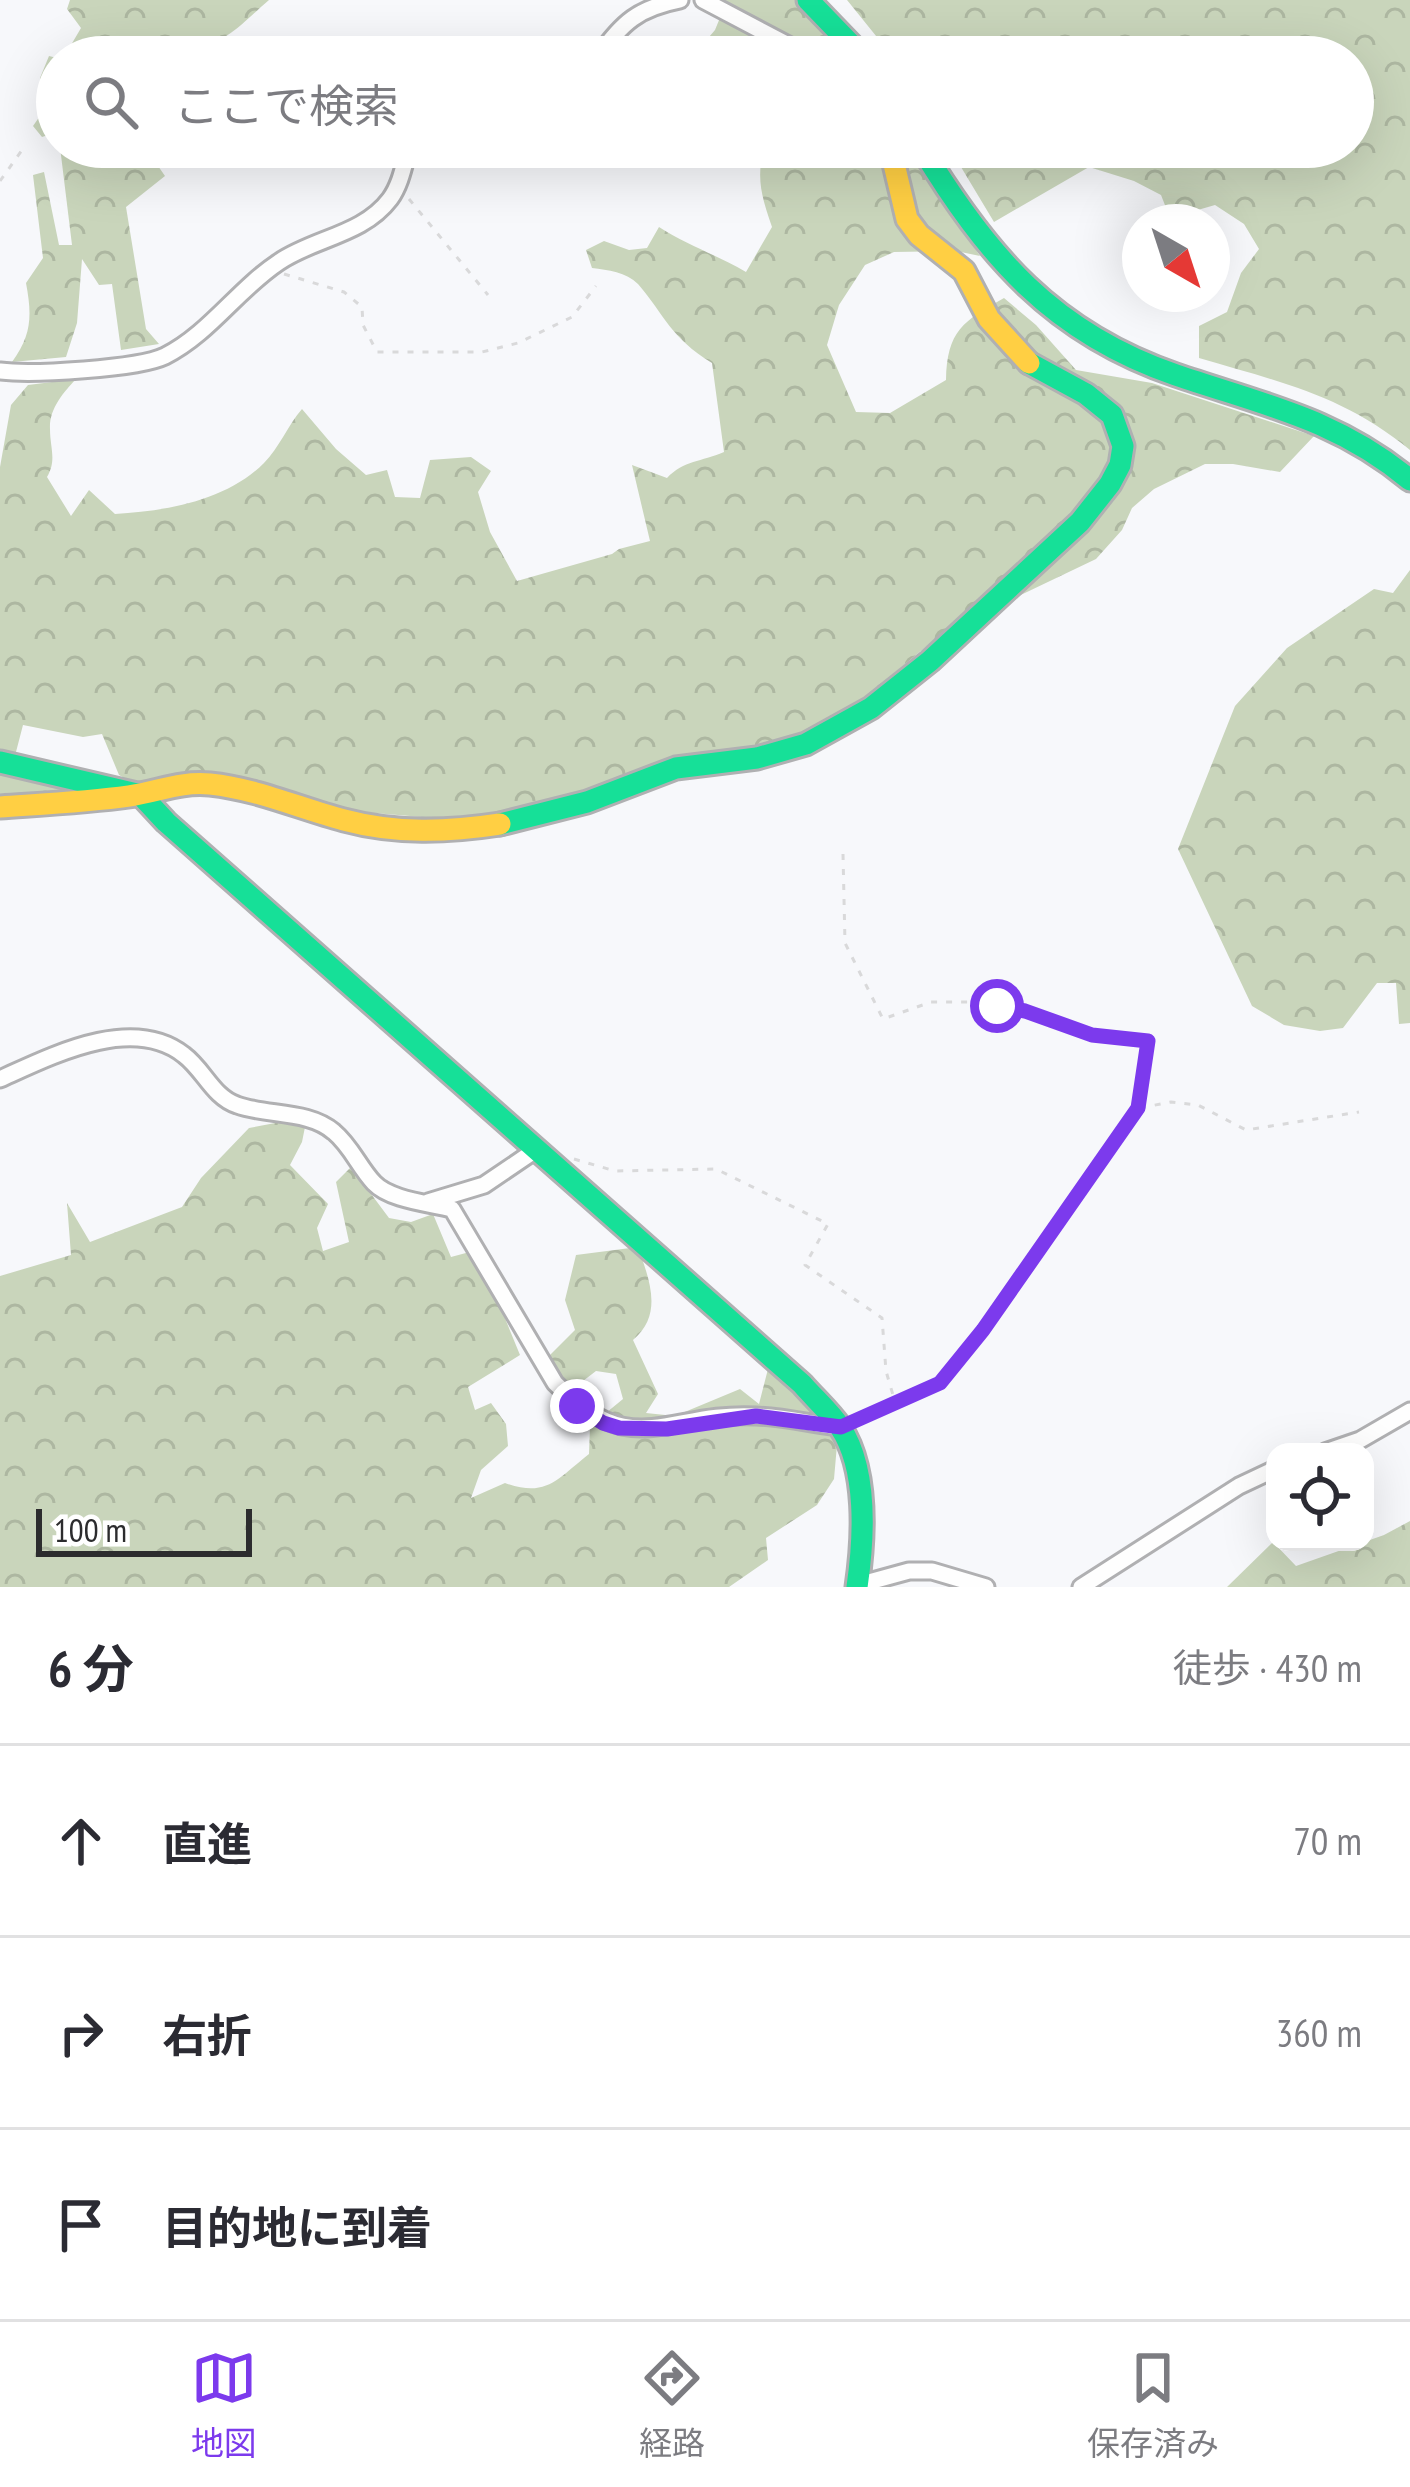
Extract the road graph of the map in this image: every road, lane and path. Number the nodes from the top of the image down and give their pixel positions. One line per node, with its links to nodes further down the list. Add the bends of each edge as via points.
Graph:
1 (680, 0): 4 (street, via 644,7)
2 (703, 0): 5 (street)
3 (808, 0): 6 (street)
4 (613, 36)
5 (771, 36)
6 (843, 36)
7 (22, 150): 11 (path)
8 (403, 168): 12 (street)
9 (894, 168): 19 (street, via 909,222 970,280 983,312 1024,360 1098,400 1119,426 1123,446 1110,486 1070,532 916,674 812,741 668,770 504,824 399,830 236,784 173,782)
10 (933, 168): 17 (street, via 993,256 1059,317 1140,362 1338,427)
11 (0, 181)
12 (398, 184): 13 (street, via 361,225); 15 (path)
13 (271, 268): 14 (path, via 344,292 362,307 377,352 482,352 518,343 572,317); 16 (street, via 165,356)
14 (596, 286)
15 (488, 295)
16 (0, 371)
17 (1410, 480)
18 (0, 762): 19 (street)
19 (141, 795): 20 (street); 25 (street)
20 (0, 807)
21 (843, 854): 23 (path, via 845,943 883,1018 931,1002 969,1002 1092,1035 1148,1041)
22 (0, 1079): 26 (street, via 85,1046 122,1038 160,1042 184,1054 225,1100 331,1129 383,1191)
23 (1138, 1108): 24 (path, via 1198,1105 1246,1130); 27 (path, via 940,1383)
24 (1359, 1112)
25 (537, 1149): 26 (street, via 484,1185); 27 (path, via 615,1171 716,1169 828,1225 805,1265 882,1318); 29 (street)
26 (428, 1203): 29 (street, via 452,1209 555,1383 603,1423 667,1429 756,1416)
27 (895, 1402): 29 (path)
28 (1410, 1411): 30 (street)
29 (841, 1427): 32 (street, via 858,1491)
30 (1351, 1443)
31 (1266, 1473): 34 (street)
32 (858, 1586): 33 (street, via 932,1571)
33 (986, 1587)
34 (1081, 1587)

